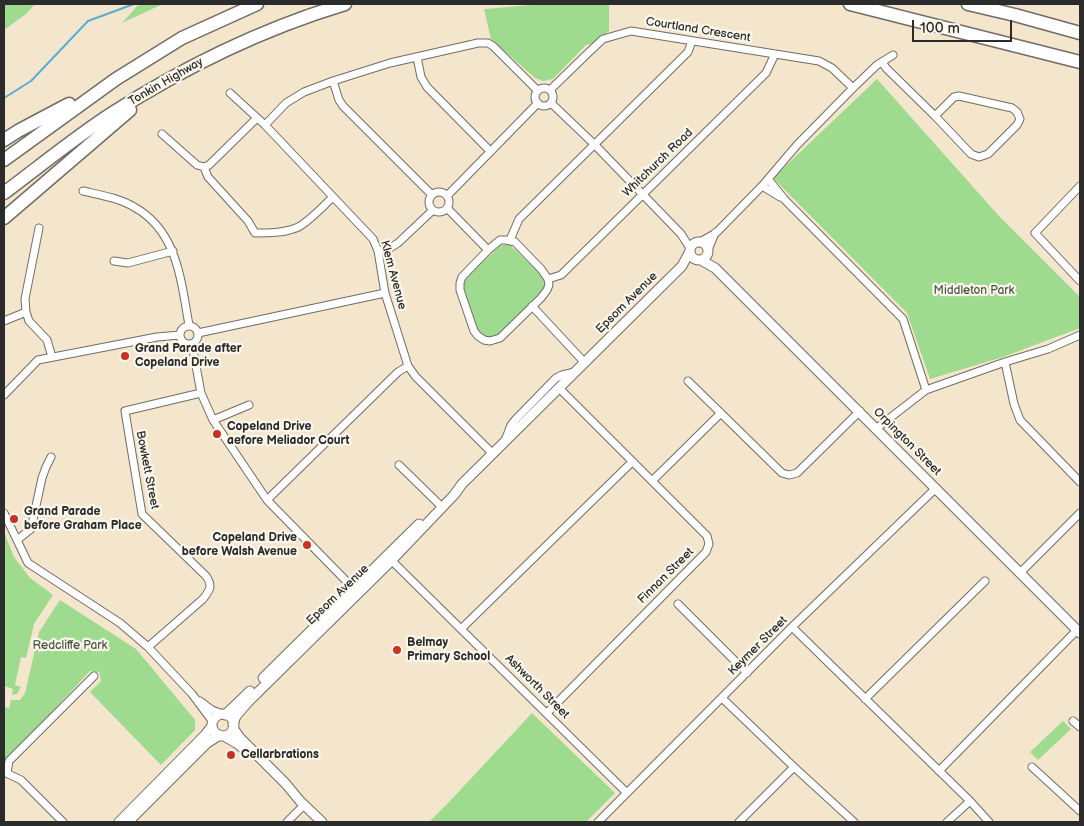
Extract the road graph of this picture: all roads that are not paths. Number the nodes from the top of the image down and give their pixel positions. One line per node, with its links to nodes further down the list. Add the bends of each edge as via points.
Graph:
1 (257, 4): 12 (highway, via 182,38)
2 (345, 4): 14 (highway, Tonkin Highway, via 246,40)
3 (850, 4): 11 (highway)
4 (968, 4): 5 (highway)
5 (1080, 32)
6 (692, 41): 7 (street, Courtland Crescent); 17 (street, Courtland Crescent, via 631,31 604,39); 26 (street, via 688,52)
7 (775, 54): 15 (street, Courtland Crescent, via 825,63); 36 (street, Whitchurch Road, via 766,73)
8 (893, 55): 10 (street, Epsom Avenue)
9 (417, 57): 13 (street, via 390,62); 16 (street, via 478,43 488,44); 27 (street, via 424,82)
10 (882, 62): 15 (street, Epsom Avenue); 21 (street)
11 (1080, 62)
12 (116, 79): 25 (highway); 28 (highway)
13 (333, 81): 23 (street, via 286,103); 35 (street, via 343,106)
14 (162, 83): 34 (highway, Tonkin Highway, via 110,115); 42 (highway)
15 (853, 88): 30 (street, Epsom Avenue, via 796,145)
16 (538, 90): 17 (street); 19 (street)
17 (550, 90): 20 (street, via 553,96)
18 (230, 93): 22 (street, Klem Avenue)
19 (538, 103): 20 (street, via 546,106); 27 (street)
20 (551, 103): 26 (street)
21 (935, 116): 21 (street, via 971,154 979,157 988,154 1020,119 1012,108 958,96)
22 (257, 118): 23 (street, Klem Avenue); 29 (street, via 210,165)
23 (265, 125): 38 (street, Klem Avenue)
24 (162, 134): 29 (street, via 197,165)
25 (4, 140)
26 (594, 144): 36 (street); 45 (street, via 519,219)
27 (490, 151): 37 (street)
28 (4, 160)
29 (204, 167): 38 (street, via 208,177 248,220 255,233 296,228)
30 (768, 179): 31 (street, Epsom Avenue); 39 (street)
31 (762, 186): 39 (street); 44 (street, Epsom Avenue)
32 (1080, 186): 54 (street, via 1035,233)
33 (83, 190): 48 (street, via 135,207 165,235)
34 (4, 193)
35 (432, 195): 37 (street, via 438,192); 41 (street, via 429,200)
36 (642, 195): 46 (street); 53 (street, Whitchurch Road, via 561,275)
37 (447, 196): 40 (street)
38 (333, 197): 49 (street, Klem Avenue, via 373,239)
39 (785, 200): 71 (street, via 903,319)
40 (447, 208): 41 (street, via 442,212); 47 (street)
41 (432, 210): 49 (street, via 398,243)
42 (4, 218)
43 (39, 228): 57 (street, via 25,299)
44 (716, 232): 46 (street, Epsom Avenue); 50 (street, Epsom Avenue)
45 (510, 240): 47 (street, via 500,240); 53 (street)
46 (694, 246): 50 (street, via 705,245); 50 (street, via 692,257); 52 (street, Epsom Avenue)
47 (488, 250): 56 (street, via 460,283 478,336 494,341 500,338)
48 (173, 251): 51 (street, via 128,263); 59 (street)
49 (378, 251): 55 (street, Klem Avenue)
50 (703, 256): 52 (street, Epsom Avenue); 75 (street, Orpington Street)
51 (114, 261)
52 (682, 266): 66 (street, Epsom Avenue)
53 (548, 279): 56 (street, via 547,290)
54 (1080, 281)
55 (385, 293): 60 (street); 67 (street, Klem Avenue)
56 (532, 306): 66 (street)
57 (26, 312): 58 (street); 64 (street, via 48,340)
58 (4, 321)
59 (189, 326): 60 (street, via 196,328); 61 (street, via 182,329)
60 (198, 333): 63 (street, via 197,341)
61 (180, 335): 63 (street, via 184,343); 64 (street)
62 (1080, 335): 65 (street)
63 (192, 344): 72 (street)
64 (52, 357): 73 (street, via 38,360)
65 (1005, 362): 71 (street); 85 (street, via 1020,420)
66 (585, 363): 68 (street, Epsom Avenue)
67 (408, 366): 80 (street, Klem Avenue); 87 (street, via 398,372)
68 (575, 372): 70 (street, Epsom Avenue); 79 (street, via 556,378 511,425)
69 (688, 381): 76 (street)
70 (559, 388): 79 (street, Epsom Avenue); 82 (street, Finnan Street)
71 (926, 390): 78 (street)
72 (201, 393): 77 (street); 100 (street, Bowkett Street, via 125,411 142,514 206,576 210,587 203,599)
73 (4, 395)
74 (249, 405): 77 (street)
75 (860, 411): 76 (street, via 796,473 789,475 782,473); 78 (street, Orpington Street)
76 (720, 413): 84 (street)
77 (213, 420): 87 (street)
78 (877, 428): 86 (street, Orpington Street)
79 (504, 443): 80 (street, Epsom Avenue)
80 (493, 454): 88 (street, Epsom Avenue)
81 (51, 458): 91 (street, via 42,478 30,529)
82 (632, 462): 84 (street, Finnan Street); 97 (street)
83 (399, 466): 88 (street)
84 (652, 481): 106 (street, Finnan Street, via 707,536 706,552)
85 (1080, 482)
86 (936, 488): 93 (street, Orpington Street); 98 (street, Keymer Street)
87 (267, 500): 95 (street)
88 (441, 505): 92 (street, Epsom Avenue)
89 (4, 512): 91 (street)
90 (1080, 513): 93 (street)
91 (17, 540): 100 (street, via 28,563 120,623)
92 (390, 558): 95 (street, Epsom Avenue); 97 (street, Ashworth Street)
93 (1020, 573): 99 (street, Orpington Street)
94 (985, 581): 105 (street)
95 (356, 590): 107 (street, Epsom Avenue); 110 (street, Epsom Avenue, via 248,702 236,716)
96 (678, 604): 101 (street)
97 (462, 628): 106 (street, Ashworth Street)
98 (792, 628): 101 (street, Keymer Street); 105 (street)
99 (1079, 632): 115 (street)
100 (148, 647): 103 (street)
101 (747, 673): 104 (street, Keymer Street)
102 (94, 676): 116 (street, via 9,761)
103 (192, 694): 107 (street); 109 (street)
104 (722, 698): 113 (street); 117 (street, Keymer Street)
105 (865, 699): 115 (street)
106 (547, 713): 117 (street, Ashworth Street)
107 (223, 715): 109 (street, via 217,716); 110 (street, via 230,717)
108 (1073, 720): 111 (street)
109 (212, 724): 112 (street, via 215,732); 122 (street)
110 (233, 726): 112 (street, via 230,733); 119 (street, via 240,738)
111 (1080, 727)
112 (222, 736): 119 (street, via 242,747 282,788); 123 (street, via 207,743)
113 (794, 767): 127 (street); 128 (street)
114 (1032, 767): 120 (street)
115 (939, 771): 118 (street)
116 (5, 772): 121 (street, via 21,780)
117 (627, 793): 126 (street, Keymer Street)
118 (970, 801): 129 (street); 130 (street)
119 (302, 803): 124 (street); 125 (street)
120 (1080, 812)
121 (63, 822)
122 (119, 822)
123 (128, 822)
124 (287, 822)
125 (322, 822)
126 (598, 822)
127 (739, 822)
128 (854, 822)
129 (947, 822)
130 (989, 822)

